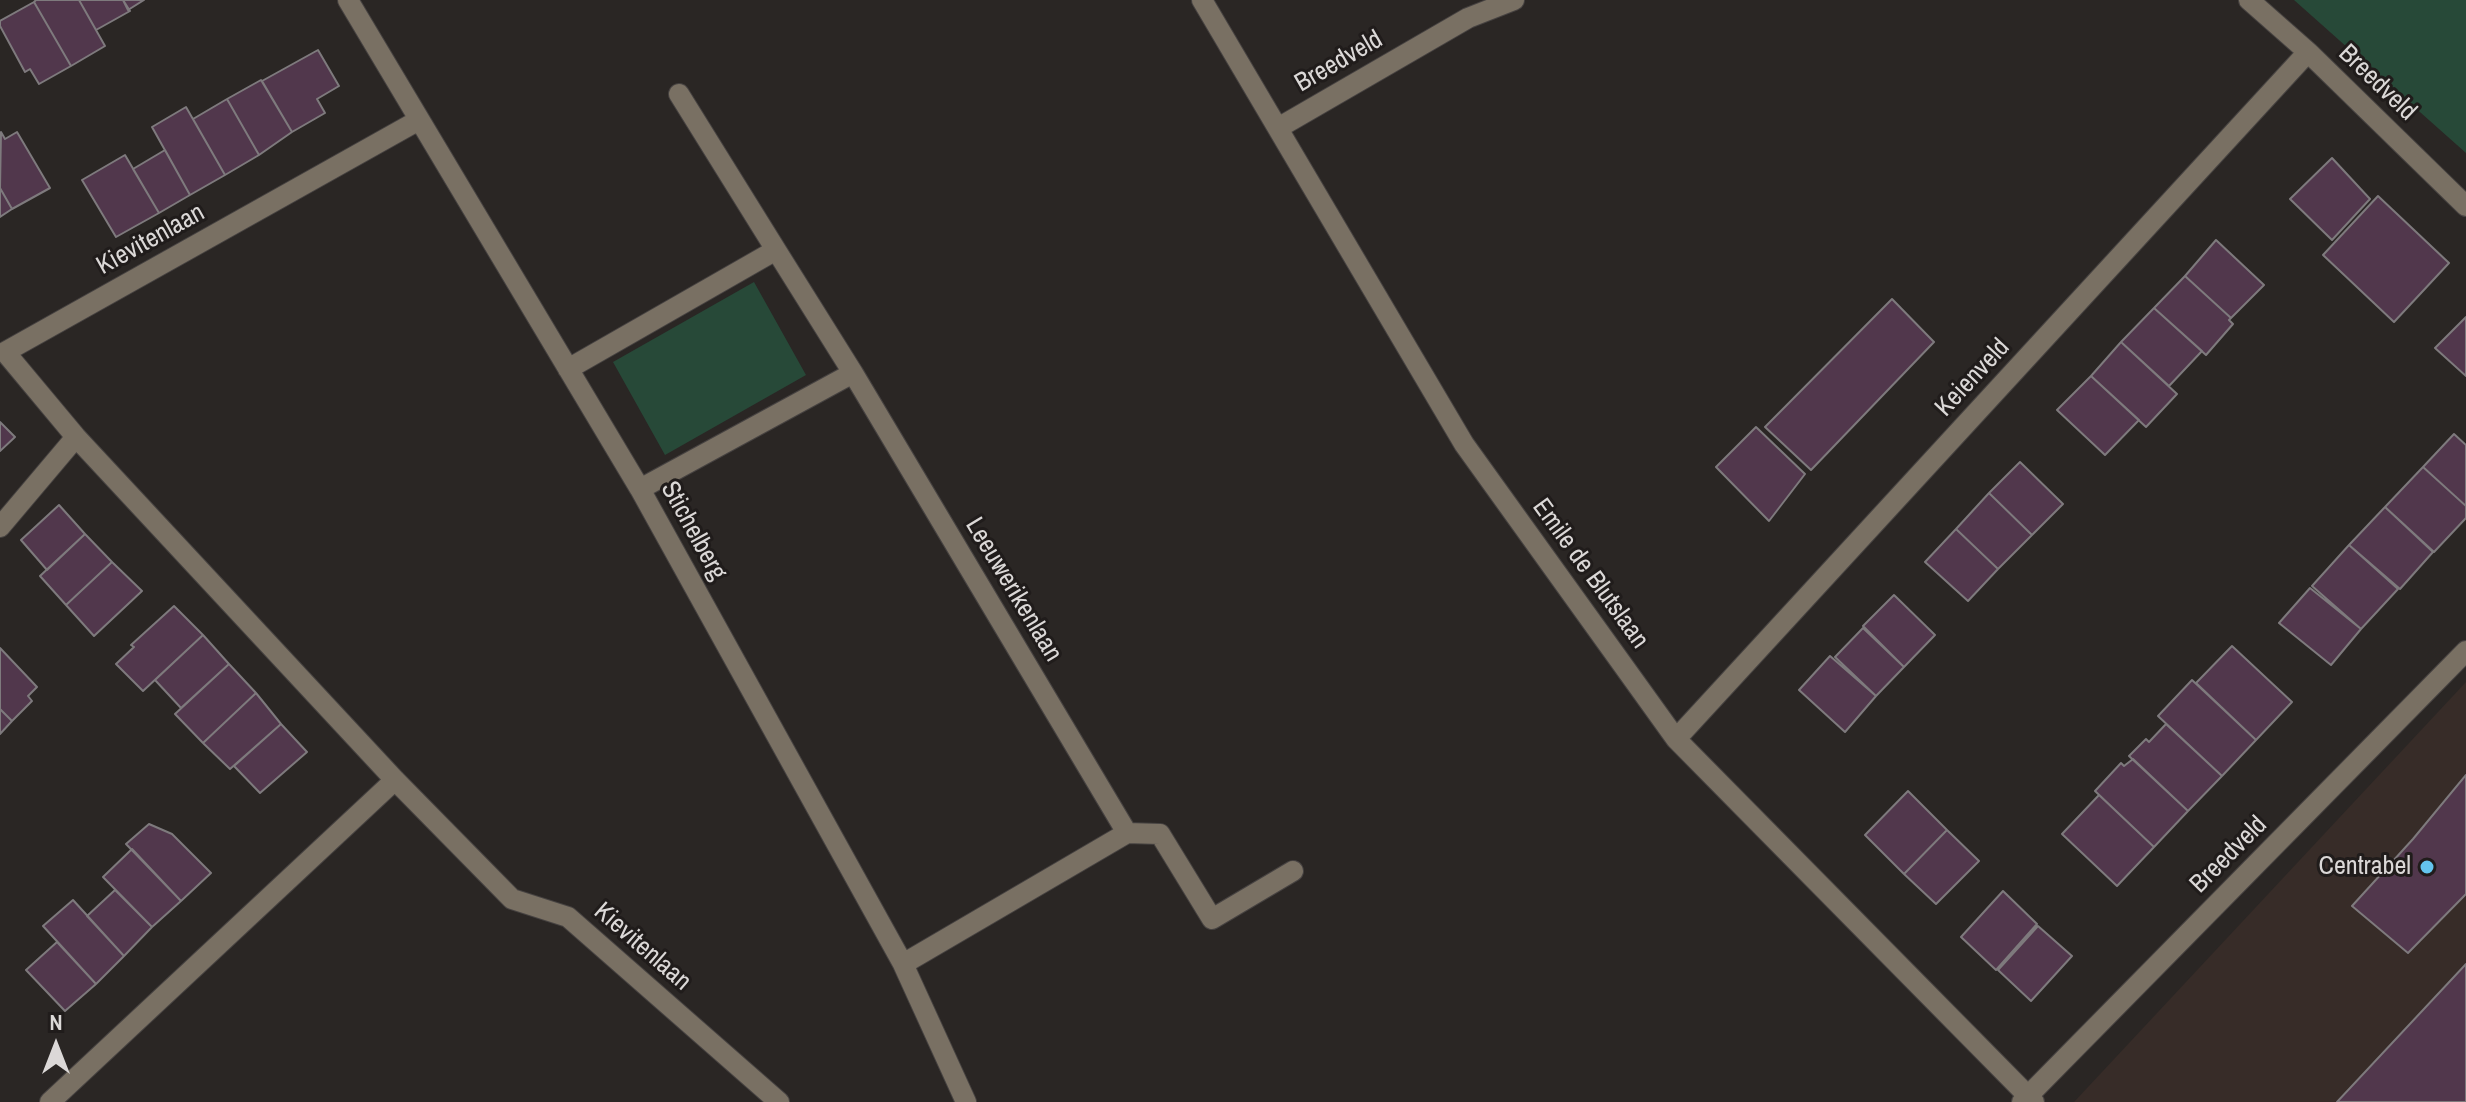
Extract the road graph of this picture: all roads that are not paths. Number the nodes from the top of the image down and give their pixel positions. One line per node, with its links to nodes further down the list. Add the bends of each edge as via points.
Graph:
1 (348, 0): 7 (street, Stichelberg)
2 (1202, 0): 8 (street, Emile de Blutslaan)
3 (1514, 0): 8 (street, Breedveld, via 1468,18)
4 (2249, 0): 5 (street, Breedveld)
5 (2308, 52): 9 (street, Breedveld); 17 (street, Keienveld)
6 (679, 94): 10 (street, Leeuwerikenlaan)
7 (419, 120): 11 (street, Stichelberg); 13 (street, Kievitenlaan, via 5,352)
8 (1278, 128): 17 (street, Emile de Blutslaan, via 1464,444)
9 (2466, 206)
10 (776, 250): 11 (street); 12 (street, Leeuwerikenlaan)
11 (568, 369): 14 (street, Stichelberg)
12 (853, 373): 14 (street); 19 (street, Leeuwerikenlaan)
13 (76, 437): 15 (street); 18 (street, Kievitenlaan)
14 (640, 489): 21 (street, Stichelberg)
15 (0, 527)
16 (2466, 651): 22 (street, Breedveld)
17 (1676, 739): 22 (street, Emile de Blutslaan)
18 (395, 780): 23 (street); 24 (street, Kievitenlaan, via 512,899 568,917)
19 (1127, 833): 20 (street, via 1160,834 1212,919); 21 (street)
20 (1293, 871)
21 (903, 964): 25 (street, Stichelberg)
22 (2028, 1100)
23 (50, 1102)
24 (779, 1102)
25 (966, 1102)

